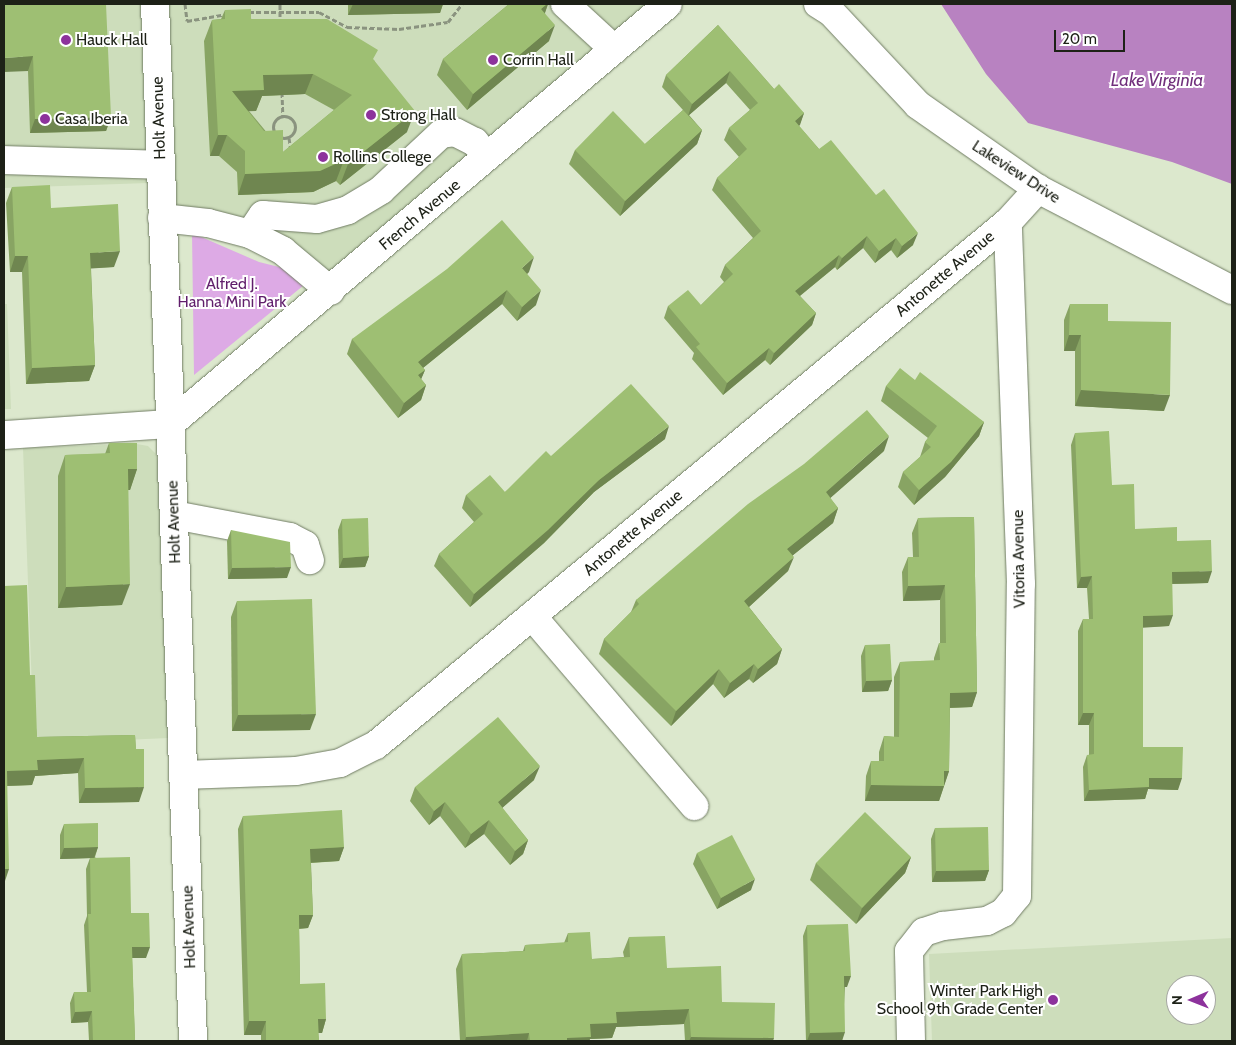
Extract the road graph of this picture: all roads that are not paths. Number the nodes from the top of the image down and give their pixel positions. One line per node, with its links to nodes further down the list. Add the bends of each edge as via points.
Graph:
1 (155, 4): 8 (street, Holt Avenue)
2 (565, 4): 5 (street)
3 (668, 4): 5 (street, French Avenue)
4 (824, 8): 9 (street, Lakeview Drive, via 918,105)
5 (614, 49): 6 (street, French Avenue)
6 (487, 158): 12 (street, via 475,142 454,132 441,134 381,190 348,210 317,219 263,215); 14 (street, French Avenue)
7 (4, 160): 8 (street)
8 (160, 165): 10 (street, Holt Avenue)
9 (1038, 189): 11 (street, Antonette Avenue); 13 (street, Lakeview Drive)
10 (162, 218): 12 (street, via 208,223); 15 (street, Holt Avenue)
11 (1008, 222): 19 (street, Antonette Avenue); 23 (street, Vitoria Avenue, via 1021,584 1017,896 1003,914 987,921 943,926 924,932 909,951)
12 (250, 234): 14 (street, via 283,251)
13 (1232, 290)
14 (331, 291): 15 (street, French Avenue)
15 (170, 424): 16 (street); 17 (street, Holt Avenue)
16 (4, 435)
17 (174, 515): 18 (street, via 290,537 306,545); 20 (street, Holt Avenue)
18 (310, 560)
19 (532, 616): 20 (street, Antonette Avenue, via 376,745 340,763 296,771); 21 (street)
20 (183, 775): 22 (street, Holt Avenue)
21 (694, 806)
22 (193, 1041)
23 (911, 1041)

